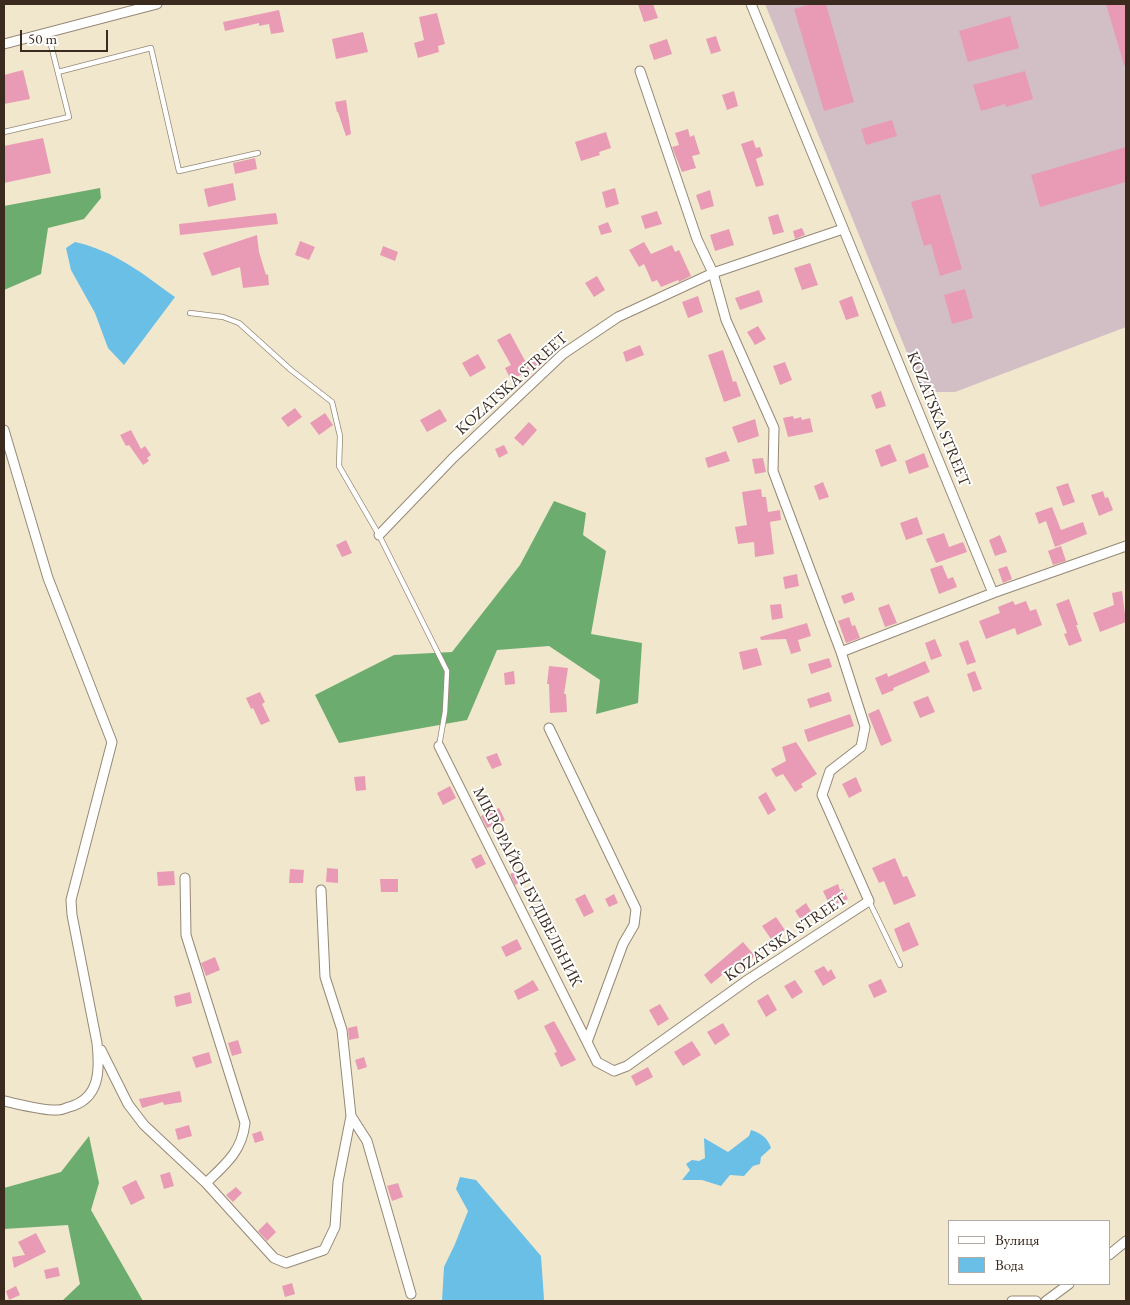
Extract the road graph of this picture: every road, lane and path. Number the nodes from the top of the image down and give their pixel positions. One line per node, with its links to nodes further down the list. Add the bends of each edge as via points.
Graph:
1 (157, 4): 3 (street)
2 (751, 4): 9 (street, KOZATSKA STREET)
3 (48, 33): 4 (street); 6 (lane)
4 (4, 44)
5 (640, 71): 10 (street, KOZATSKA STREET, via 697,239)
6 (58, 72): 7 (lane, via 69,117); 8 (lane, via 151,48 180,171)
7 (4, 132)
8 (258, 153)
9 (843, 229): 10 (street, KOZATSKA STREET); 15 (street, KOZATSKA STREET)
10 (713, 272): 13 (street, KOZATSKA STREET, via 618,317 563,354 453,458); 16 (street, KOZATSKA STREET, via 726,320 774,428 773,470)
11 (190, 313): 13 (lane, via 239,322 332,402 340,436 339,466)
12 (4, 430): 24 (street, via 48,578 112,742 71,900)
13 (379, 535): 18 (lane, via 446,671 445,712)
14 (1126, 546): 15 (street)
15 (993, 593): 16 (street)
16 (841, 652): 21 (street, KOZATSKA STREET, via 865,727 861,747 830,771 822,795)
17 (549, 728): 23 (street, МІКРОРАЙОН БУДІВЕЛЬНИК, via 636,909 634,925 623,944)
18 (439, 746): 23 (street, МІКРОРАЙОН БУДІВЕЛЬНИК)
19 (185, 878): 28 (street, via 186,935 245,1123 244,1136 233,1157)
20 (321, 890): 27 (street, via 325,977 342,1030)
21 (869, 901): 22 (lane); 25 (street, KOZATSKA STREET, via 749,979 627,1066)
22 (900, 964)
23 (587, 1042): 25 (street, МІКРОРАЙОН БУДІВЕЛЬНИК, via 597,1062)
24 (97, 1043): 26 (street, via 100,1064 97,1079 91,1096 78,1105 58,1110); 28 (street, via 128,1104 144,1125)
25 (614, 1071)
26 (4, 1101)
27 (351, 1116): 28 (street, via 338,1182 335,1227 324,1250 286,1263 274,1258); 32 (street, via 367,1141)
28 (206, 1183)
29 (1126, 1241): 30 (street)
30 (1110, 1254)
31 (1068, 1285): 35 (street)
32 (411, 1294)
33 (1012, 1301): 34 (street)
34 (1036, 1301)
35 (1046, 1301)

